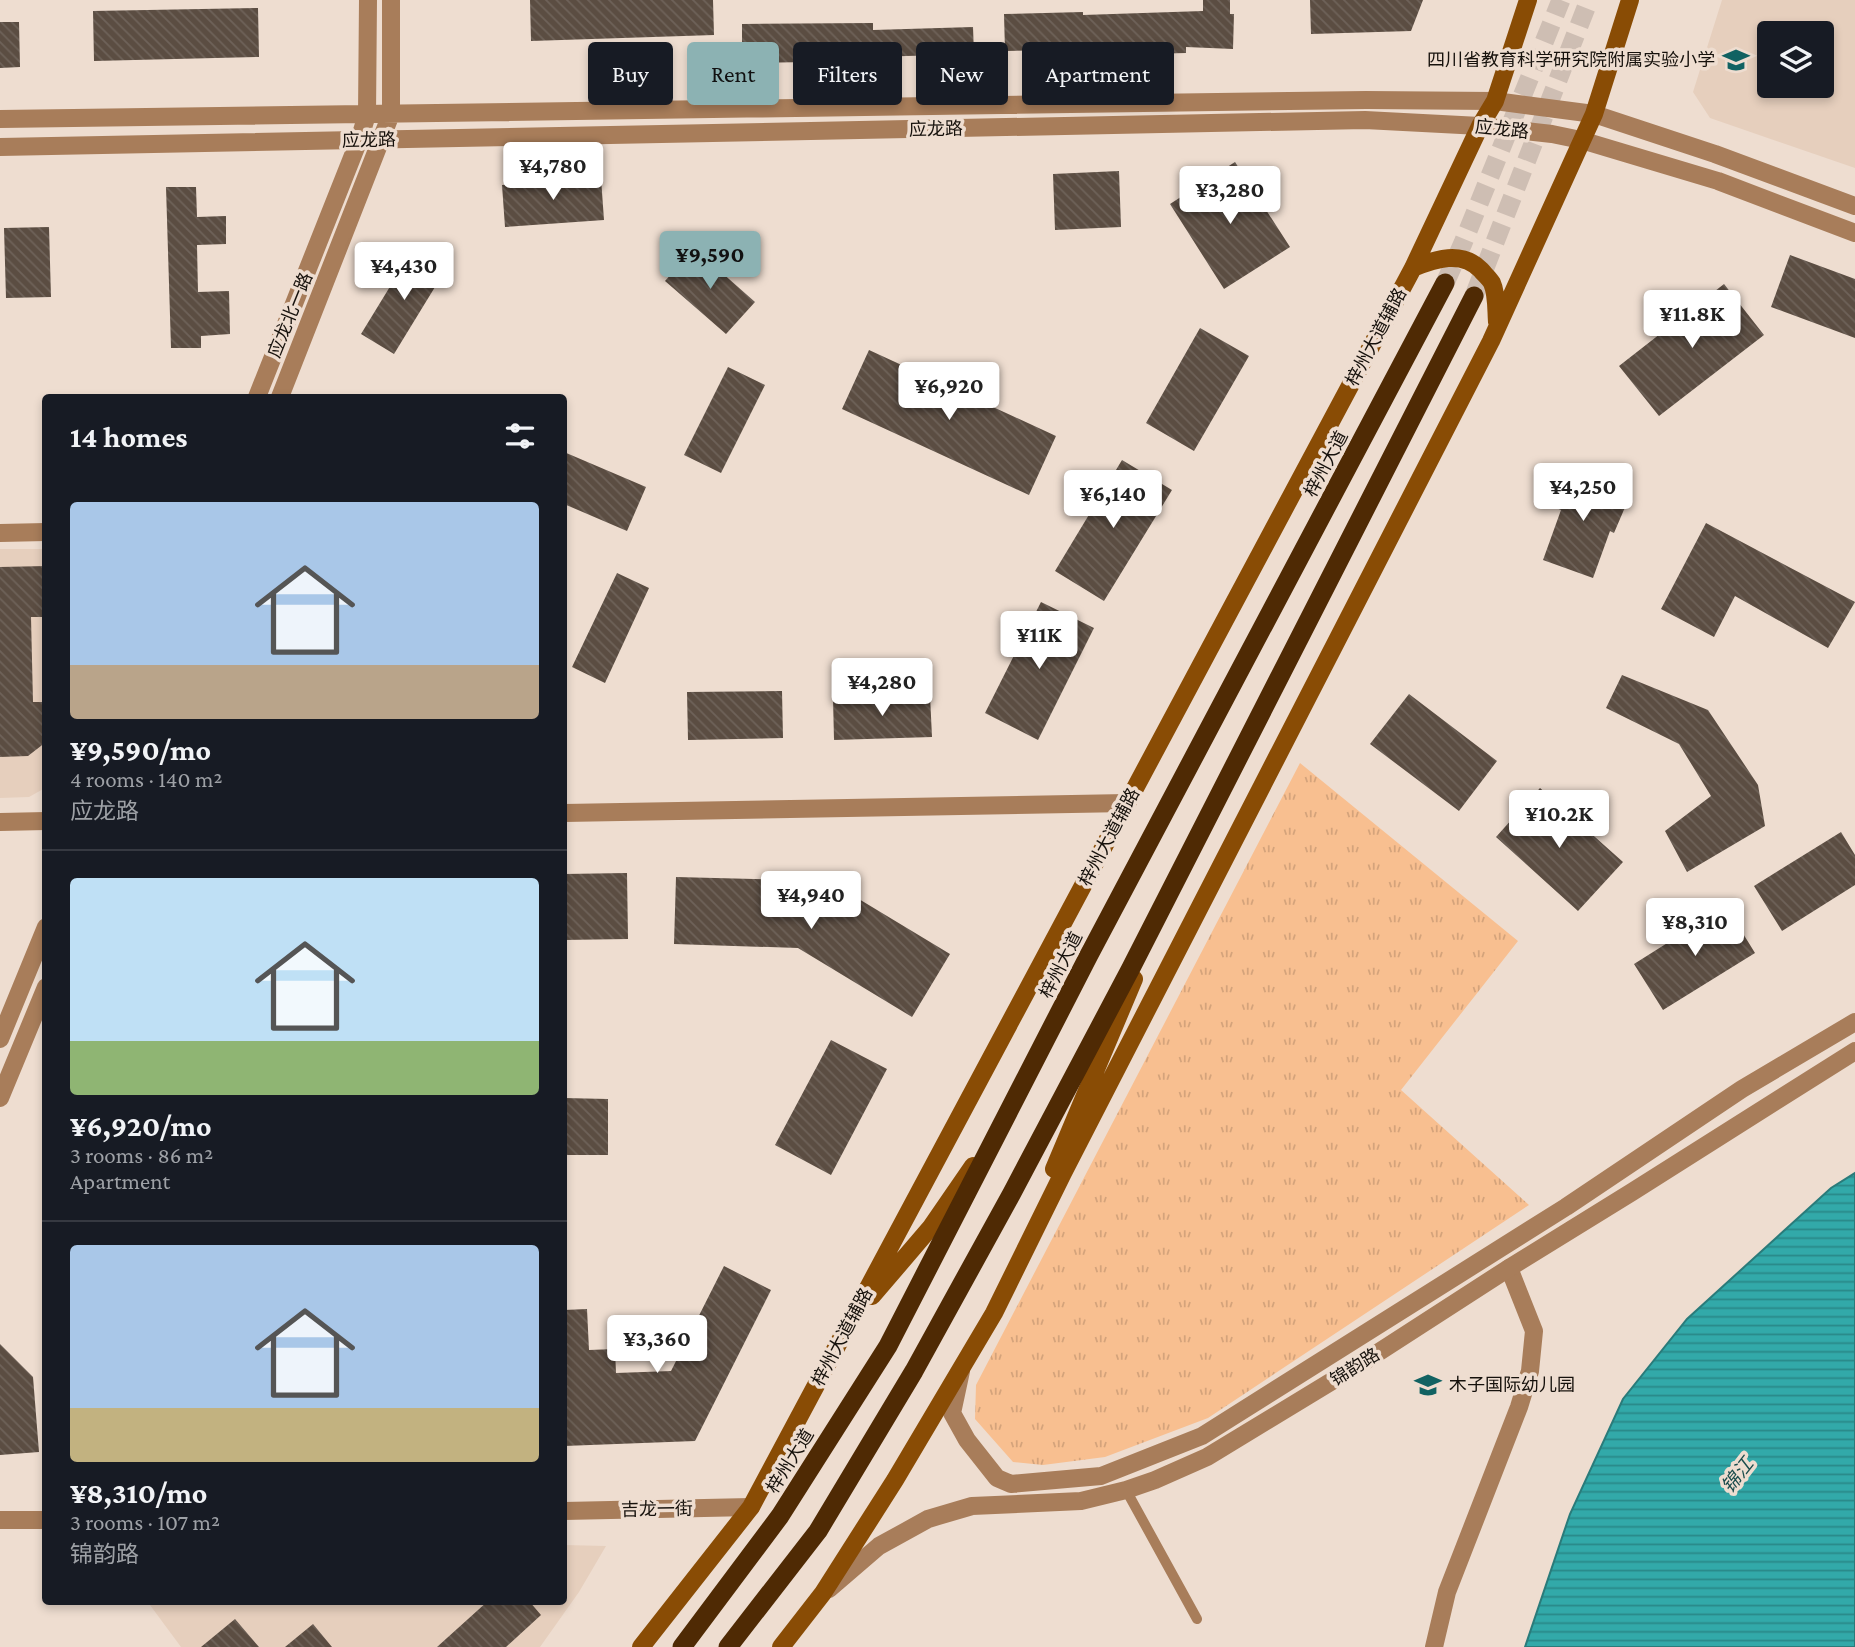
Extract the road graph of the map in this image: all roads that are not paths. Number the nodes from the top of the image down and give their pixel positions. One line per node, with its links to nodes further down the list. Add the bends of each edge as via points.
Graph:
1 (368, 0): 8 (street, 应龙北一路)
2 (391, 0): 6 (street)
3 (1528, 0): 5 (main road, 梓州大道辅路)
4 (1630, 0): 7 (main road)
5 (1495, 101): 6 (street, 应龙路); 7 (street, 应龙路); 10 (main road, 梓州大道辅路)
6 (391, 114): 8 (street, 应龙路); 12 (street, 应龙北一路)
7 (1594, 114): 13 (main road); 15 (street, 应龙路)
8 (367, 115): 9 (street, 应龙路); 11 (street, 应龙北一路)
9 (0, 119)
10 (1480, 126): 12 (street, 应龙路, via 1351,121); 13 (street, 应龙路); 17 (main road, 梓州大道辅路)
11 (359, 140): 12 (street, 应龙路); 14 (street, 应龙路); 21 (street, 应龙北一路)
12 (381, 140): 22 (street, 应龙北一路)
13 (1581, 140): 16 (street, 应龙路, via 1718,181); 20 (main road)
14 (0, 147)
15 (1855, 206)
16 (1855, 233)
17 (1413, 268): 20 (main road, via 1449,258 1466,259 1477,266 1491,282); 25 (main road, 梓州大道辅路)
18 (1445, 283): 36 (highway, 梓州大道)
19 (1474, 296): 29 (highway)
20 (1498, 325): 38 (main road)
21 (258, 394)
22 (281, 394)
23 (42, 531): 24 (street)
24 (0, 533)
25 (1128, 803): 26 (street); 39 (main road, 梓州大道辅路)
26 (567, 813)
27 (42, 821): 28 (street)
28 (0, 822)
29 (1179, 874): 38 (main road); 50 (highway, via 914,1371 818,1531)
30 (42, 937): 33 (street)
31 (42, 997): 35 (street)
32 (1855, 1022): 40 (street, 锦韵路, via 1742,1089 1566,1207 1202,1436 1101,1476 1011,1484 997,1478 967,1440 953,1413)
33 (0, 1039)
34 (1855, 1051): 37 (street, 锦韵路)
35 (0, 1098)
36 (1006, 1117): 39 (main road, via 931,1227); 49 (highway, 梓州大道, via 888,1346 780,1516)
37 (1509, 1268): 41 (street, 锦韵路, via 1207,1457); 52 (street, via 1534,1331 1530,1371 1447,1592)
38 (1005, 1290): 40 (main road)
39 (850, 1322): 42 (main road, 梓州大道辅路)
40 (963, 1365): 46 (main road)
41 (1126, 1490): 46 (street, 锦韵路, via 1082,1501 972,1506 928,1519 879,1546); 47 (lane)
42 (751, 1507): 43 (street, 吉龙一街); 48 (main road, 梓州大道辅路)
43 (567, 1511)
44 (0, 1520): 45 (street)
45 (42, 1520)
46 (823, 1593): 51 (main road)
47 (1197, 1619)
48 (641, 1647)
49 (682, 1647)
50 (728, 1647)
51 (781, 1647)
52 (1434, 1647)

